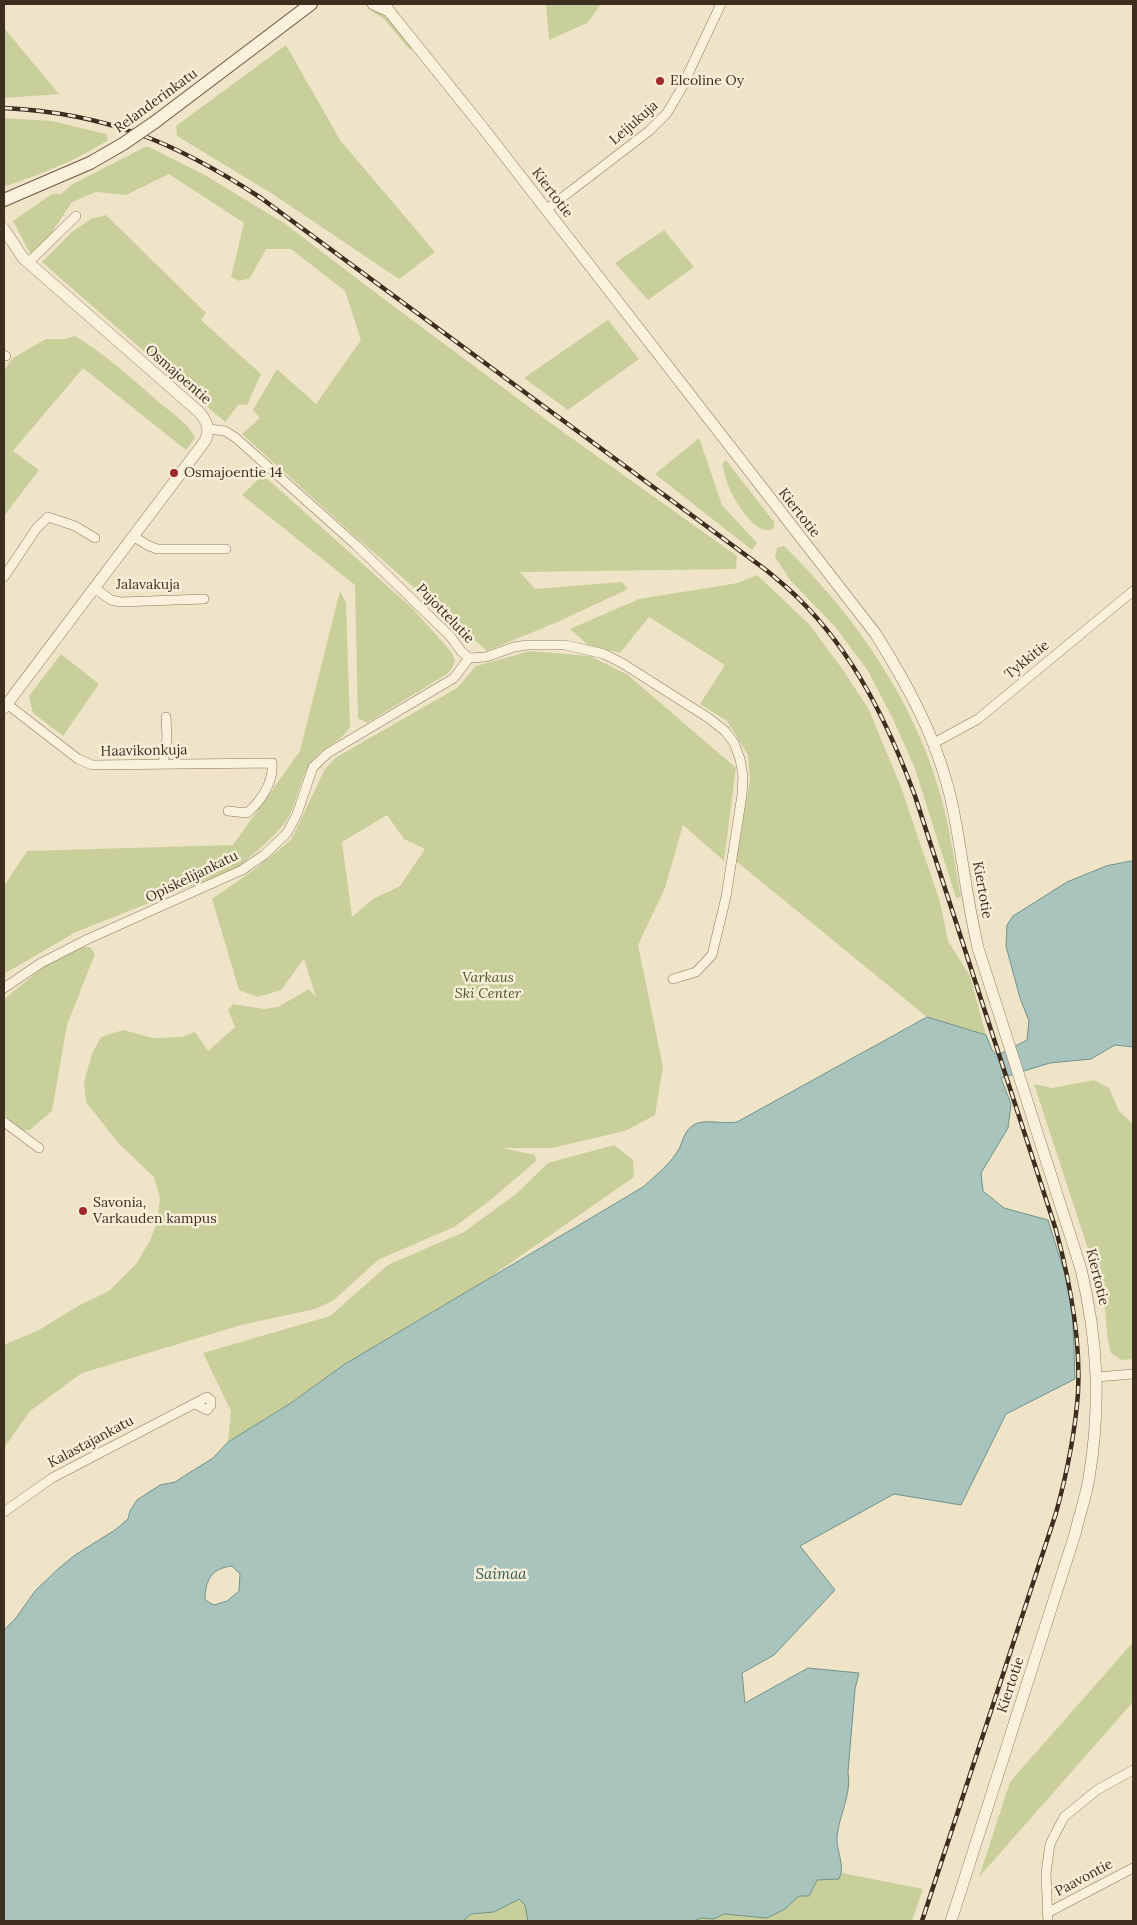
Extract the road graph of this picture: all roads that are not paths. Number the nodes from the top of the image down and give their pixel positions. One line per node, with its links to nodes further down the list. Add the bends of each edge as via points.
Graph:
1 (311, 4): 5 (main road, Relanderinkatu, bridge, via 123,144 90,163)
2 (373, 4): 4 (street, Kiertotie)
3 (721, 4): 6 (street, Leijukuja, via 667,113 649,131)
4 (387, 7): 6 (street, Kiertotie)
5 (4, 200)
6 (546, 210): 21 (street, Kiertotie, via 875,634 918,707)
7 (76, 216): 9 (street)
8 (4, 229): 9 (street, Osmajoentie)
9 (28, 263): 10 (street, Osmajoentie, via 199,412)
10 (209, 429): 11 (street, via 206,441); 18 (street, Pujottelutie, via 225,431 243,444 356,545)
11 (133, 536): 13 (street, via 156,548); 15 (street)
12 (96, 538): 14 (street, via 75,526 48,517 36,529)
13 (226, 549)
14 (4, 577)
15 (94, 588): 17 (street, Jalavakuja, via 110,600 120,602); 19 (street)
16 (1133, 591): 21 (street, Tykkitie, via 978,719)
17 (204, 599)
18 (469, 658): 24 (street, Pujottelutie, via 486,657 527,645 565,645 604,654 710,719 734,743 743,776 742,795 726,897 712,955 696,972); 25 (street, Opiskelijankatu, via 454,678 328,753 313,767 287,833 264,855 242,870 41,962)
19 (5, 706): 22 (street, Haavikonkuja, via 85,763)
20 (166, 716): 22 (street)
21 (934, 743): 29 (street, Kiertotie, via 957,824 978,948 1081,1269 1095,1342)
22 (164, 764): 23 (street, Haavikonkuja, via 272,763 271,781 253,808 247,813)
23 (228, 811)
24 (673, 980)
25 (4, 988)
26 (4, 1122): 27 (street)
27 (39, 1148)
28 (1133, 1374): 29 (street)
29 (1097, 1376): 35 (street, Kiertotie, via 1089,1479)
30 (195, 1404): 31 (street, Kalastajankatu, via 52,1478)
31 (4, 1512)
32 (1133, 1770): 34 (street, via 1097,1790 1064,1817 1050,1844 1046,1873)
33 (1133, 1868): 34 (street, Paavontie)
34 (1047, 1917)
35 (951, 1921)

